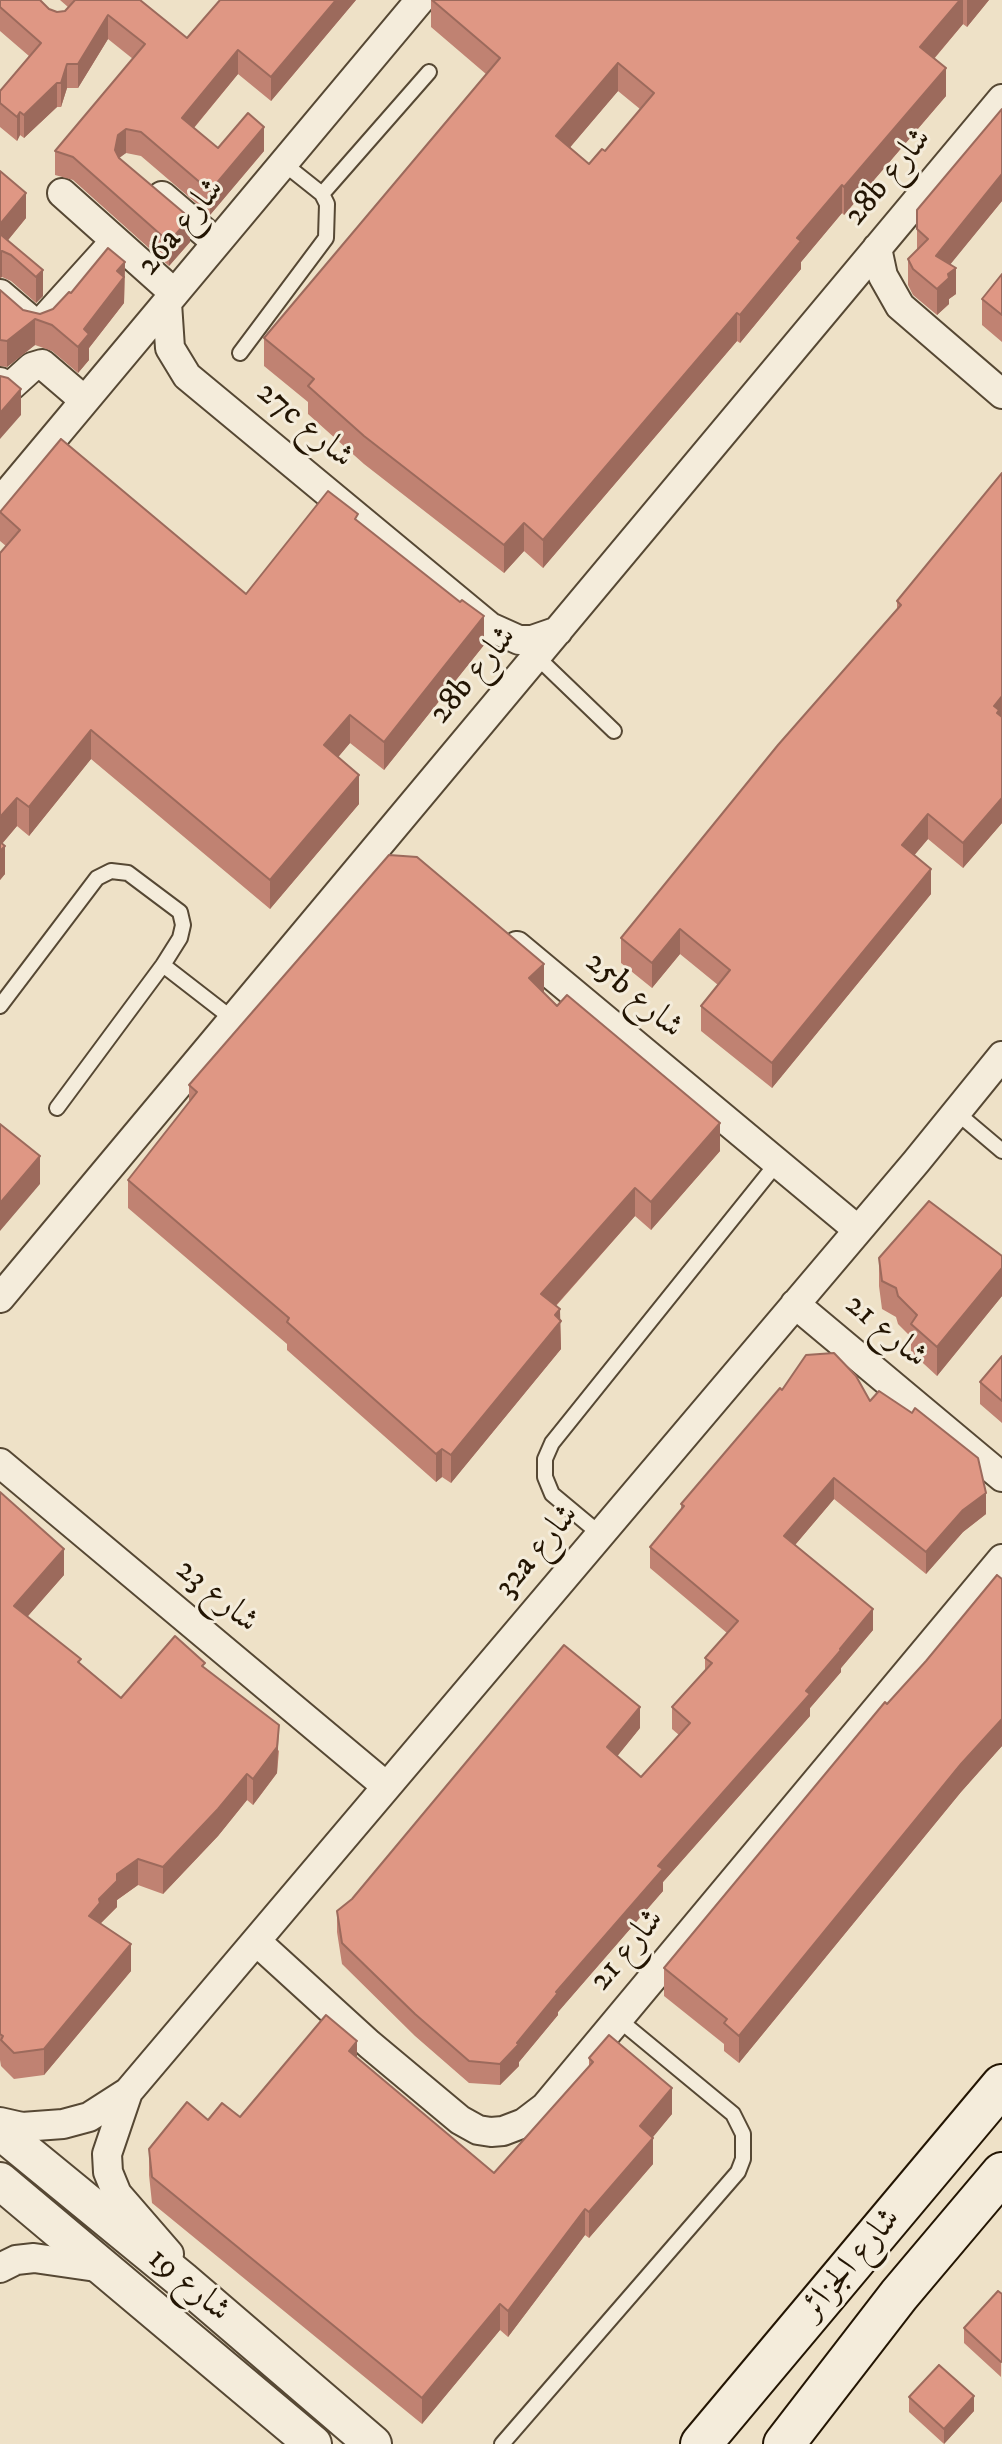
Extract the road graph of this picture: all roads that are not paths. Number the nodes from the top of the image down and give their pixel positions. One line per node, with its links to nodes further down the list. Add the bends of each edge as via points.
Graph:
1 (420, 0): 4 (street, 26a شارع)
2 (429, 72): 7 (lane)
3 (1002, 99): 10 (street, 28b شارع)
4 (283, 163): 7 (lane); 9 (street, 26a شارع)
5 (143, 179): 9 (street)
6 (62, 193): 8 (street)
7 (322, 194): 13 (lane, via 327,204 326,238)
8 (115, 241): 11 (street, via 41,323); 12 (street)
9 (216, 242): 12 (street, 26a شارع)
10 (877, 248): 15 (street, via 883,276 900,306); 18 (street, 28b شارع)
11 (0, 294)
12 (170, 298): 16 (street, 26a شارع); 18 (street, 27c شارع, via 170,348 187,376 490,627 519,640)
13 (240, 353)
14 (0, 382): 16 (street, via 11,386 42,364)
15 (1002, 394)
16 (84, 400): 17 (street, 26a شارع)
17 (0, 502)
18 (558, 631): 19 (street, 28b شارع)
19 (537, 657): 20 (lane); 22 (street, 28b شارع)
20 (614, 731)
21 (397, 864): 22 (street, via 375,868)
22 (349, 883): 26 (street, 28b شارع)
23 (499, 931): 31 (street, 25b شارع)
24 (163, 965): 25 (lane, via 180,938 180,912 128,873 111,871 97,878); 26 (lane); 28 (lane)
25 (0, 1006)
26 (234, 1020): 33 (street, 28b شارع)
27 (1001, 1061): 29 (street, 32a شارع)
28 (57, 1108)
29 (956, 1112): 30 (lane); 32 (street, 32a شارع)
30 (1002, 1151)
31 (777, 1163): 32 (street, 25b شارع); 37 (lane, via 552,1443 545,1459 552,1494)
32 (858, 1230): 34 (street, 32a شارع)
33 (0, 1298)
34 (795, 1304): 36 (street, شارع 21); 37 (street, 32a شارع)
35 (0, 1463): 39 (street, شارع 23)
36 (1002, 1477)
37 (600, 1534): 39 (street, 32a شارع)
38 (1002, 1559): 41 (street, شارع 21)
39 (386, 1786): 40 (street, 32a شارع)
40 (256, 1941): 41 (street, شارع 21, via 369,2044 478,2130 503,2131 535,2116); 43 (street, 32a شارع)
41 (618, 2019): 53 (lane, via 733,2114 743,2134 743,2159 738,2172)
42 (1002, 2085): 54 (main road, شارع الجزائر)
43 (128, 2092): 44 (street, 32a شارع, via 89,2117 63,2124 22,2127); 50 (street, 32a شارع, via 107,2154 108,2172 117,2194 169,2254)
44 (0, 2122)
45 (0, 2131): 50 (street, شارع 19)
46 (1002, 2173): 55 (main road, شارع الجزائر)
47 (0, 2181): 49 (street, شارع 19)
48 (0, 2268): 49 (street, via 34,2258)
49 (103, 2268): 51 (street, شارع 19)
50 (182, 2280): 52 (street, شارع 19)
51 (313, 2444)
52 (373, 2444)
53 (502, 2444)
54 (701, 2444)
55 (784, 2444)

